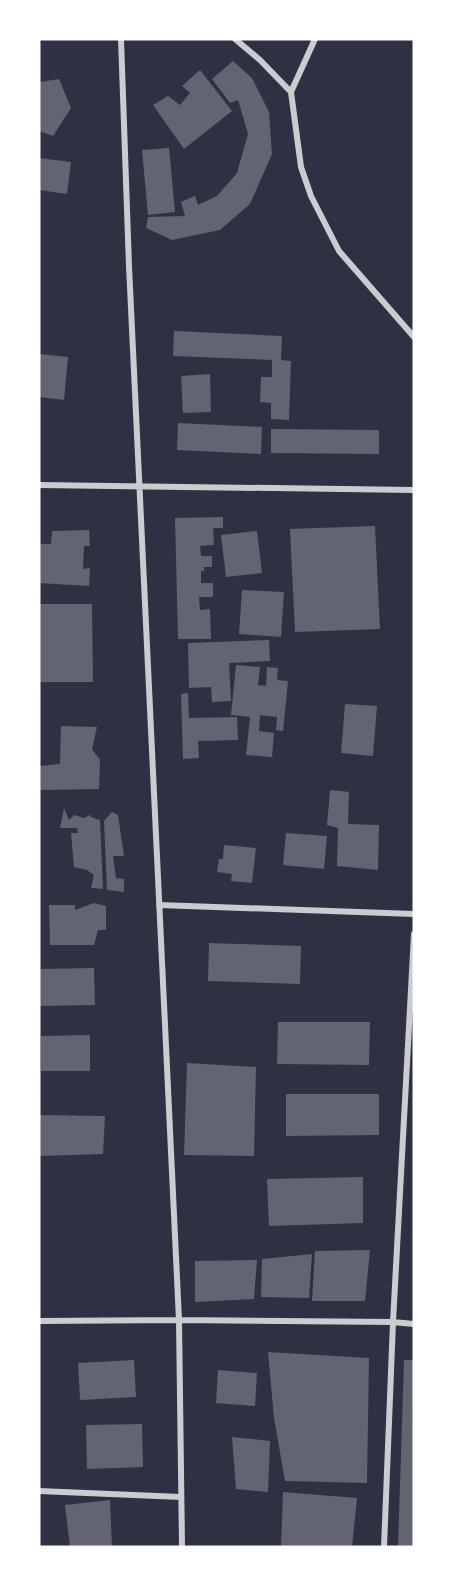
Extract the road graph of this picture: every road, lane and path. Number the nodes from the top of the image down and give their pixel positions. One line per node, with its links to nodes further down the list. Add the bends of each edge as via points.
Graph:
1 (121, 39): 7 (street)
2 (235, 39): 4 (street)
3 (315, 39): 4 (street)
4 (291, 92): 5 (street, via 310,196 339,251)
5 (414, 337)
6 (39, 485): 7 (street)
7 (139, 486): 8 (street); 9 (street)
8 (414, 490)
9 (159, 905): 10 (street); 12 (street)
10 (414, 914)
11 (414, 934): 14 (street)
12 (179, 1320): 13 (street); 14 (street); 17 (street)
13 (39, 1321)
14 (393, 1322): 15 (street); 19 (street)
15 (414, 1324)
16 (39, 1491): 17 (street)
17 (181, 1497): 18 (street)
18 (182, 1547)
19 (384, 1547)

